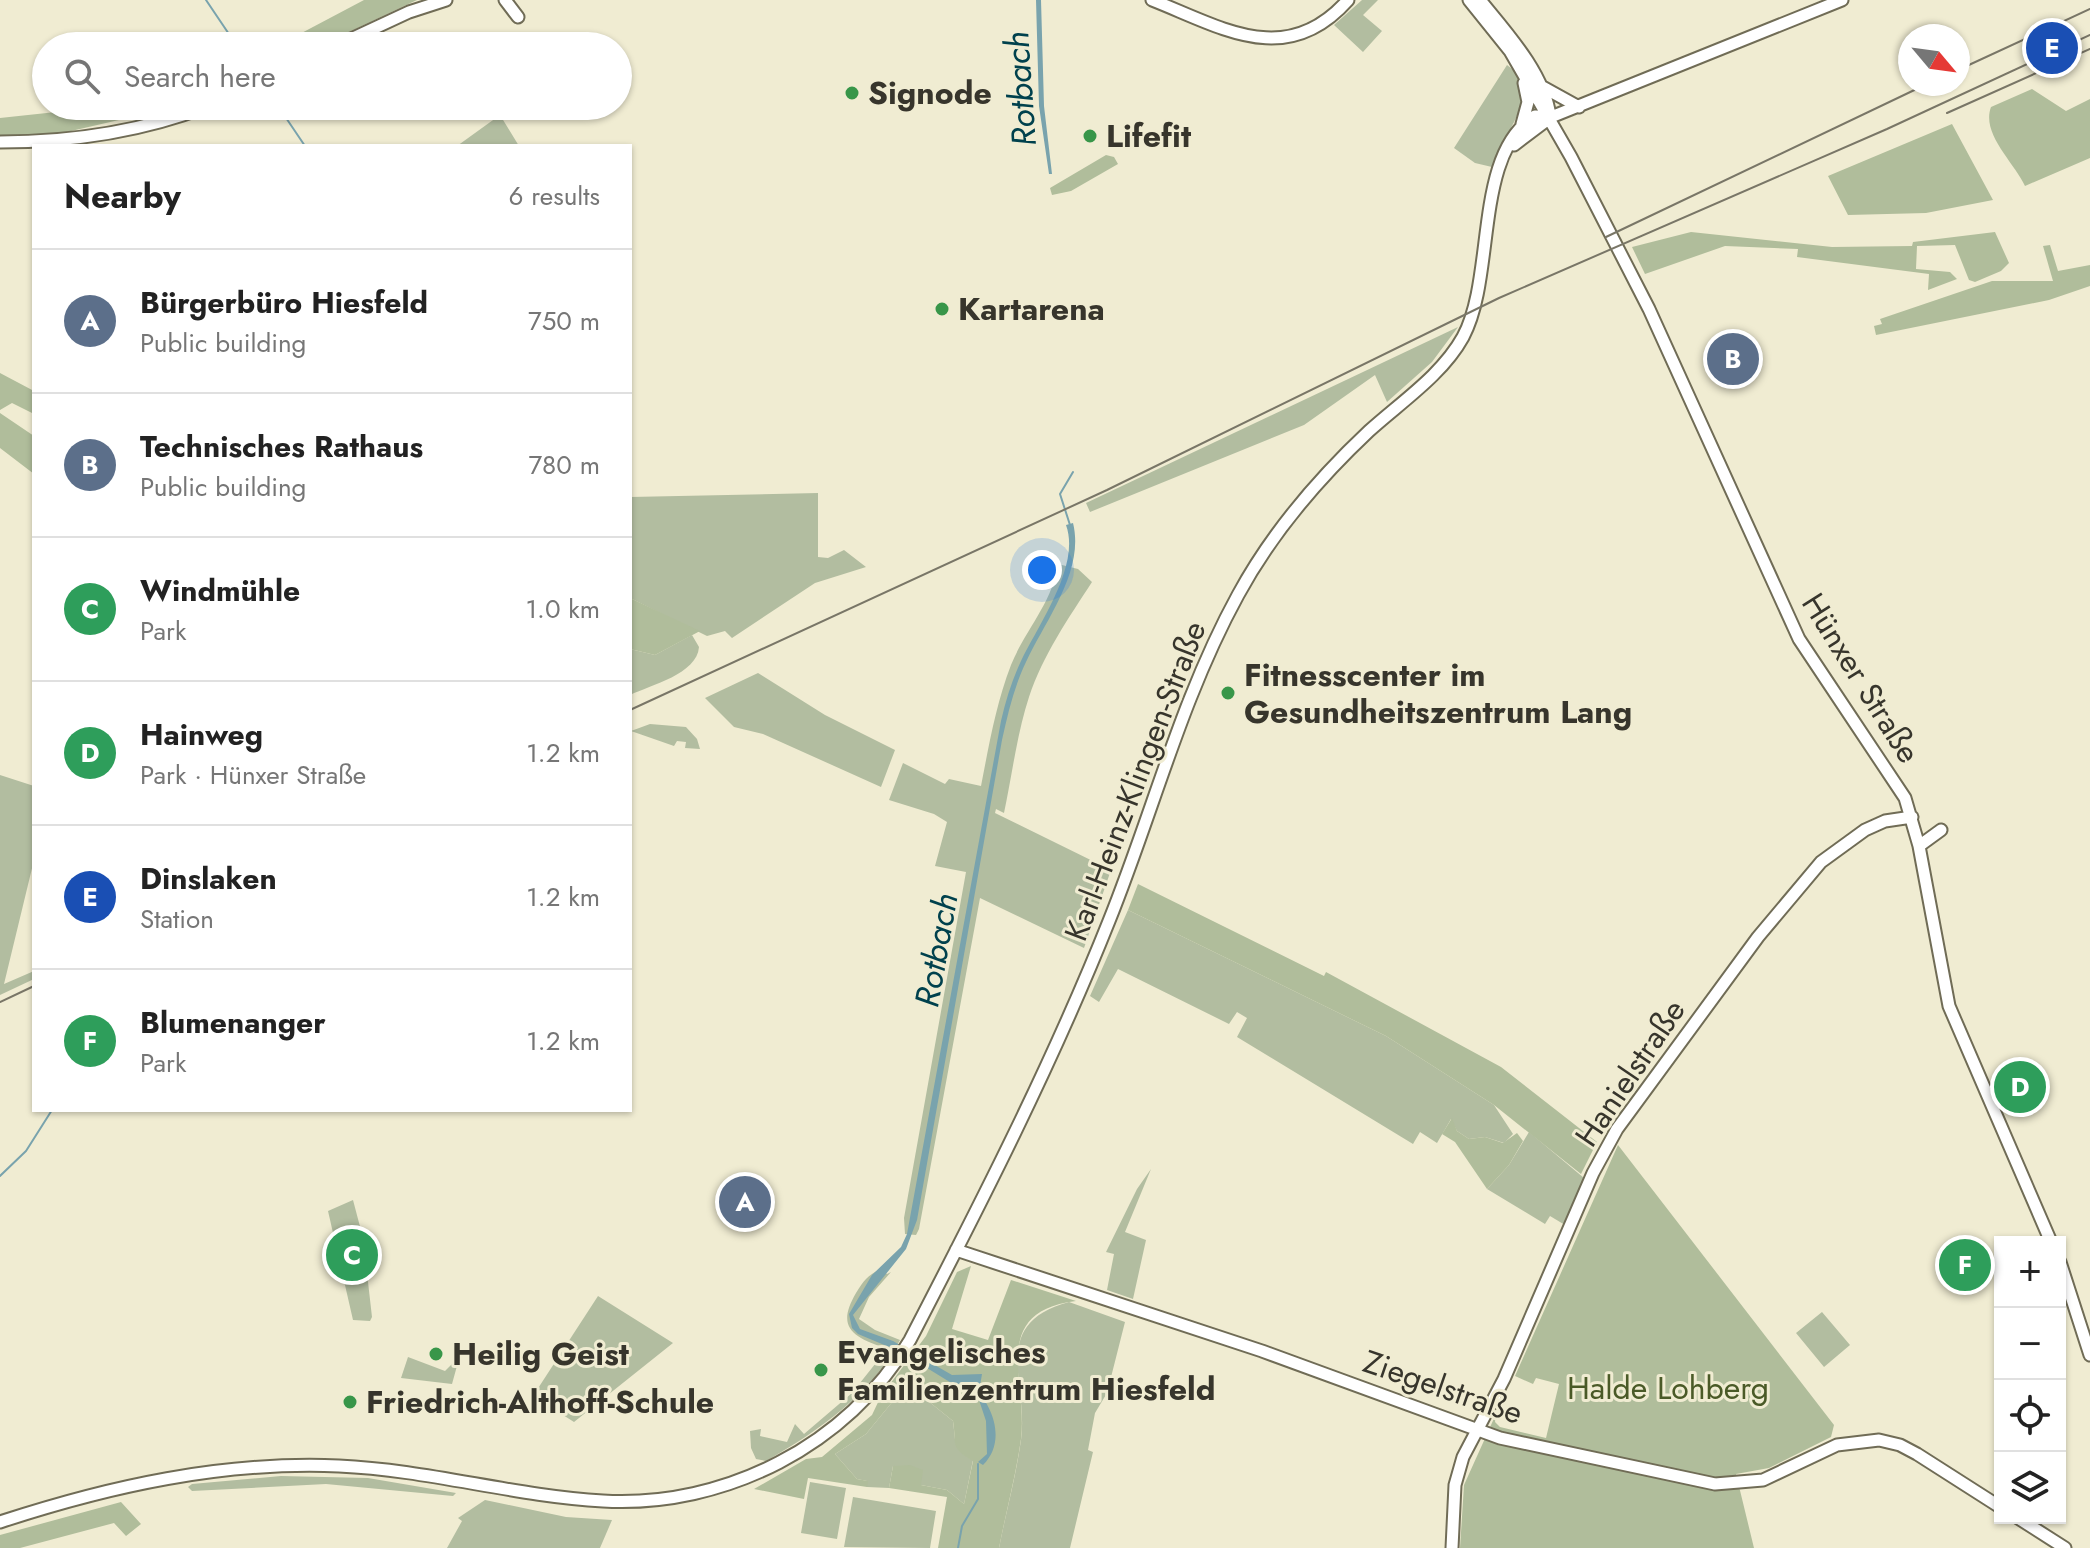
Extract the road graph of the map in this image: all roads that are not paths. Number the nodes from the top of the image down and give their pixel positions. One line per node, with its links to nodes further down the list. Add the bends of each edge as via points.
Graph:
1 (446, 0): 9 (main road)
2 (505, 0): 8 (main road)
3 (1152, 0): 4 (main road, via 1227,32 1274,39 1314,27)
4 (1348, 0)
5 (1469, 0): 10 (main road)
6 (1480, 0): 11 (main road)
7 (1842, 0): 12 (main road)
8 (518, 17)
9 (366, 32)
10 (1517, 64): 13 (main road); 15 (main road, via 1528,93)
11 (1541, 86): 12 (main road); 13 (main road)
12 (1579, 107): 13 (main road)
13 (1551, 117): 15 (main road, via 1535,116); 17 (main road); 18 (main road, Hünxer Straße, via 1649,309 1799,639 1905,798)
14 (160, 120): 16 (main road, via 116,133)
15 (1521, 126): 17 (main road, Karl-Heinz-Klingen-Straße)
16 (0, 142)
17 (1506, 154): 24 (main road, Karl-Heinz-Klingen-Straße, via 1495,187 1475,308 1463,335 1447,360 1327,475 1278,530 1238,594 1181,717 1084,984)
18 (1912, 817): 20 (main road, Hünxer Straße); 27 (main road, Hanielstraße, via 1865,830 1821,862 1635,1102 1593,1173 1520,1344)
19 (1941, 830): 20 (main road)
20 (1919, 846): 22 (main road, Hünxer Straße)
21 (1933, 999): 22 (main road)
22 (1948, 1001): 23 (main road, Hünxer Straße)
23 (2048, 1236)
24 (956, 1250): 27 (main road, Ziegelstraße, via 1262,1351); 29 (main road, Karl-Heinz-Klingen-Straße, via 898,1360 868,1396 829,1431 783,1461 733,1483 645,1500 606,1501 383,1469 289,1466 199,1472 74,1499)
25 (2066, 1281): 26 (main road)
26 (2090, 1355)
27 (1474, 1430): 28 (main road, Ziegelstraße, via 1715,1484 1763,1480 1837,1445 1879,1440 1917,1454); 31 (main road, Hanielstraße, via 1455,1485)
28 (1994, 1503)
29 (0, 1522)
30 (2027, 1524): 32 (main road)
31 (1452, 1548)
32 (2065, 1548)

